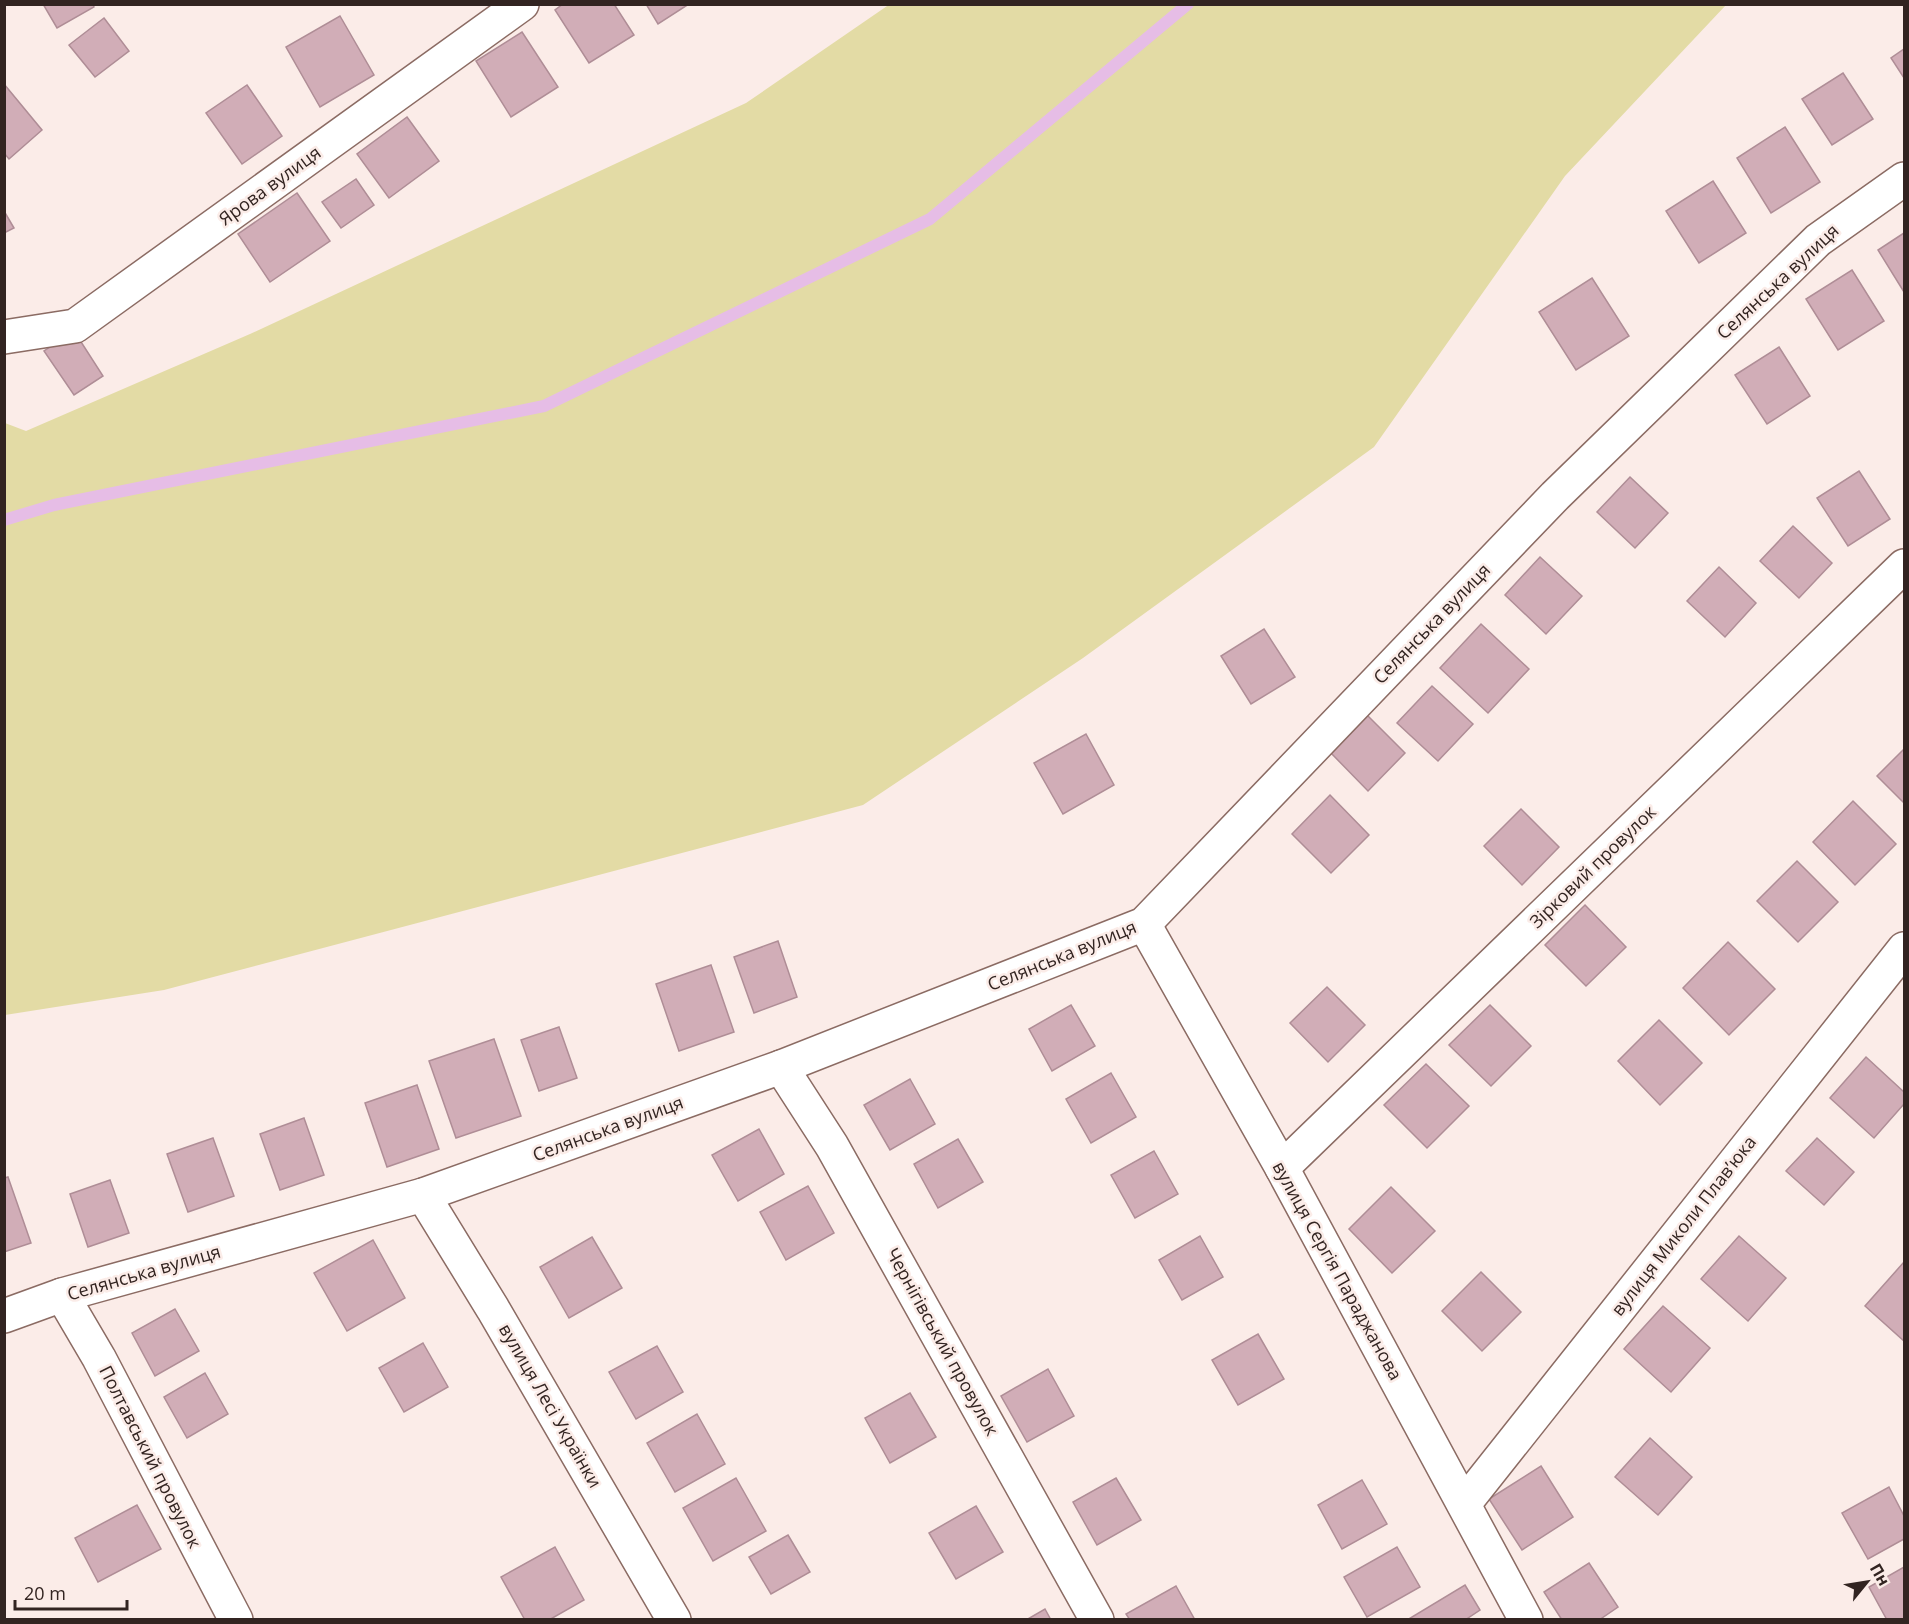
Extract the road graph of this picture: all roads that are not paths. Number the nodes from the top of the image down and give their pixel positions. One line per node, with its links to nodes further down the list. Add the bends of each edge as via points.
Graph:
1 (522, 4): 3 (street, Ярова вулиця, via 75,326)
2 (1905, 179): 5 (street, Селянська вулиця, via 1818,240 1563,488)
3 (4, 337)
4 (1905, 566): 8 (street, Зірковий провулок)
5 (1144, 924): 7 (street, Селянська вулиця); 8 (street, вулиця Сергія Параджанова)
6 (1905, 949): 12 (street, вулиця Миколи Плавʼюка)
7 (781, 1068): 9 (street, Селянська вулиця); 15 (street, Чернігівський провулок, via 832,1146)
8 (1282, 1168): 12 (street, вулиця Сергія Параджанова)
9 (423, 1195): 10 (street, Селянська вулиця); 14 (street, вулиця Лесі Українки, via 494,1309)
10 (62, 1295): 11 (street, Селянська вулиця); 13 (street, Полтавський провулок)
11 (4, 1316)
12 (1464, 1504): 16 (street, вулиця Сергія Параджанова)
13 (236, 1620)
14 (674, 1620)
15 (1097, 1620)
16 (1526, 1620)

